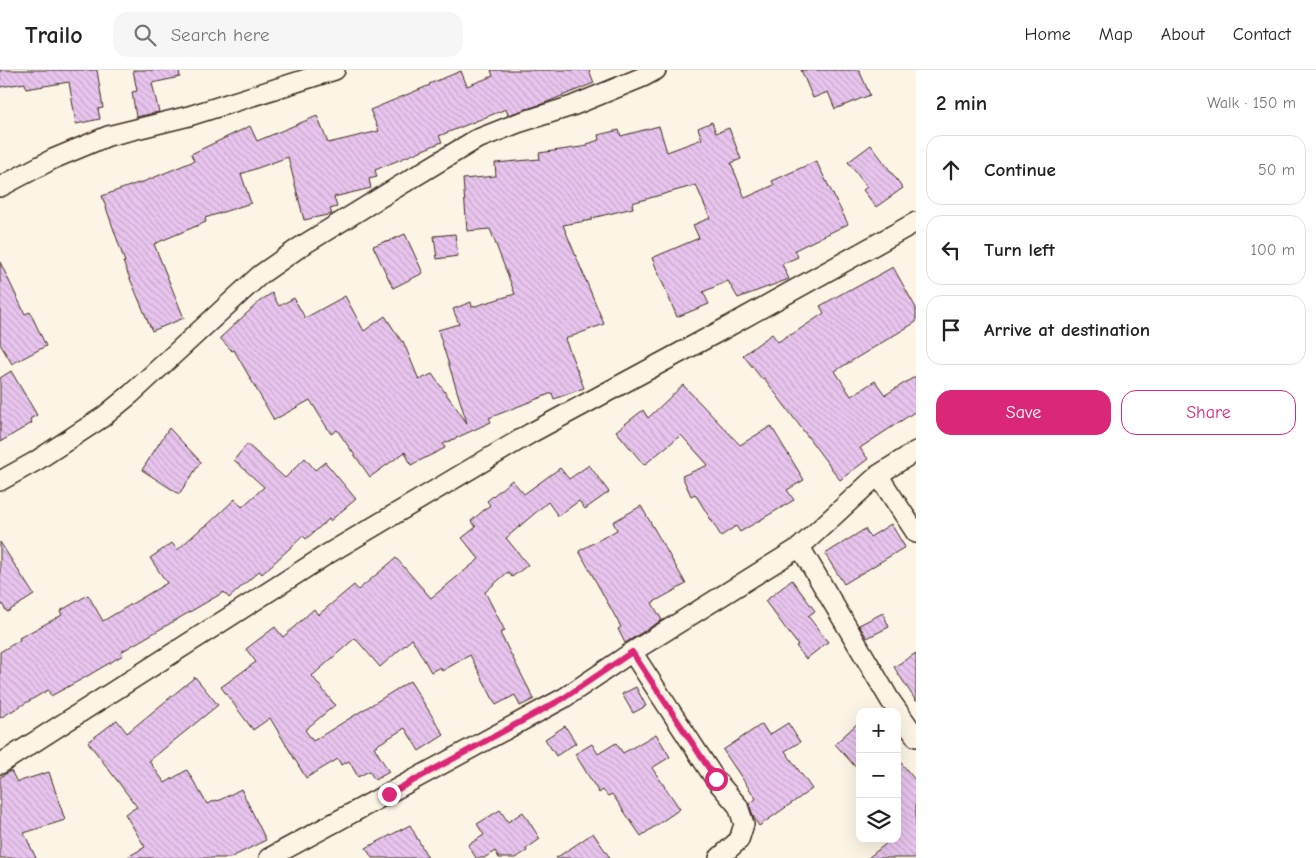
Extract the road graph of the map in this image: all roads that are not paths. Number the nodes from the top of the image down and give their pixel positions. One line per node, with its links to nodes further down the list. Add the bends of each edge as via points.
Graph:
1 (335, 70): 3 (street, via 189,116 108,136 53,159)
2 (656, 70): 7 (street, via 572,106 475,140 300,247 260,275 103,417)
3 (0, 187)
4 (916, 222): 12 (street, via 531,432 326,555)
5 (916, 450): 6 (street)
6 (878, 475): 8 (street); 9 (street)
7 (0, 481)
8 (916, 533)
9 (800, 547): 10 (street); 11 (street, via 890,700)
10 (632, 652): 13 (street, via 564,698); 14 (street, via 716,779 738,806 744,824 739,840)
11 (916, 737)
12 (0, 764)
13 (270, 858)
14 (719, 858)

